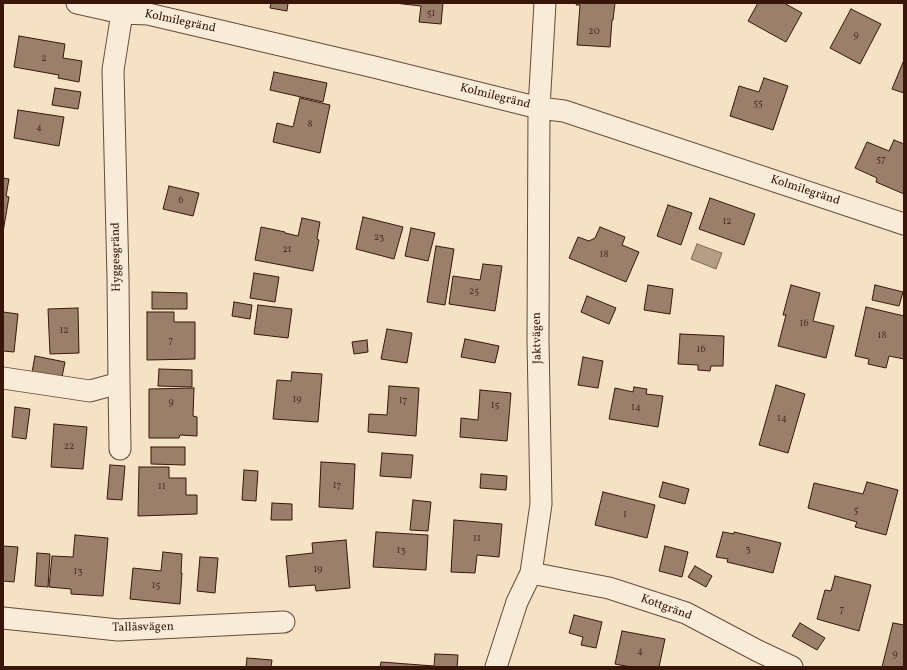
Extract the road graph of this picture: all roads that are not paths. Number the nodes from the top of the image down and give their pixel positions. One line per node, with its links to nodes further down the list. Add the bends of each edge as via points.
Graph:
1 (77, 3): 3 (street, Kolmilegränd)
2 (545, 3): 4 (street, Jaktvägen)
3 (122, 13): 4 (street, Kolmilegränd, via 148,14); 7 (street, Hyggesgränd, via 113,70)
4 (539, 108): 5 (street, Kolmilegränd, via 564,111); 9 (street, Jaktvägen, via 538,340 541,504)
5 (904, 224)
6 (3, 378): 7 (street, via 90,391)
7 (119, 383): 8 (street, Hyggesgränd)
8 (120, 450)
9 (531, 573): 12 (street, Jaktvägen, via 517,602); 13 (street, Kottgränd, via 609,588 686,613)
10 (3, 618): 11 (street, Tallåsvägen, via 118,630)
11 (284, 622)
12 (496, 667)
13 (792, 667)

